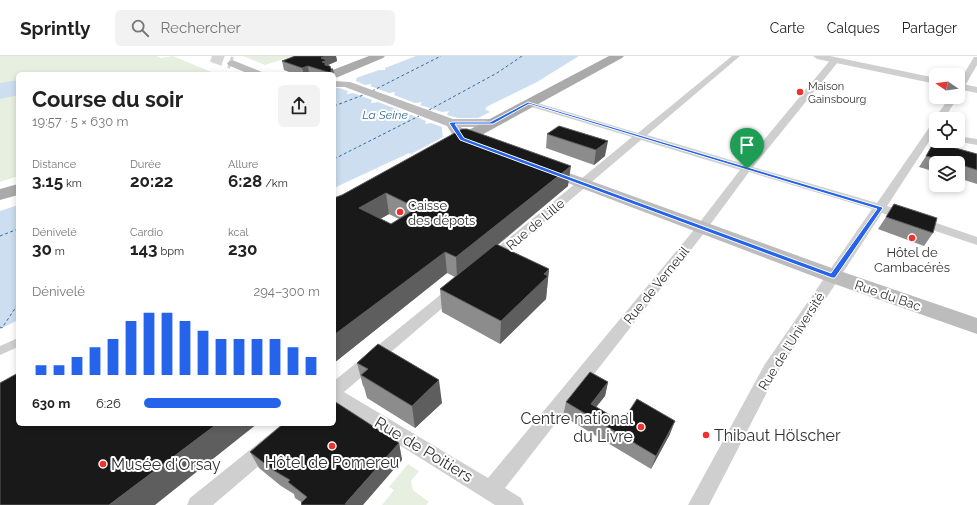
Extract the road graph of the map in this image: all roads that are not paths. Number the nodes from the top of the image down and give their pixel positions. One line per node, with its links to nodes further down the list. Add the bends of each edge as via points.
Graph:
1 (379, 56): 10 (main road)
2 (618, 56): 14 (main road)
3 (736, 56): 17 (street, Rue de Lille)
4 (817, 56): 6 (street)
5 (977, 59): 9 (street)
6 (835, 60): 11 (street); 24 (street, Rue de Verneuil)
7 (232, 63): 8 (main road)
8 (253, 72)
9 (965, 78)
10 (344, 79): 16 (main road)
11 (929, 80)
12 (965, 89): 13 (street)
13 (977, 90)
14 (528, 103): 15 (main road); 17 (street)
15 (491, 123): 16 (main road); 16 (main road, via 468,123)
16 (457, 131): 21 (main road); 22 (main road)
17 (640, 136): 24 (street); 25 (street, Rue de Lille)
18 (929, 138): 28 (street, Rue de l'Université)
19 (965, 140): 20 (street)
20 (977, 142)
21 (497, 152)
22 (438, 154)
23 (527, 163): 25 (main road, Rue du Bac)
24 (747, 169): 28 (street); 29 (street, Rue de Verneuil)
25 (583, 184): 29 (main road, Rue du Bac); 31 (street, Rue de Lille)
26 (16, 190): 27 (main road)
27 (0, 195)
28 (880, 208): 30 (street); 32 (street, Rue de l'Université)
29 (702, 228): 32 (main road, Rue du Bac); 40 (street, Rue de Verneuil)
30 (977, 241)
31 (481, 268)
32 (832, 276): 34 (main road, Rue du Bac); 43 (street, Rue de l'Université, via 771,369)
33 (463, 283): 37 (street)
34 (977, 326)
35 (16, 343): 36 (street)
36 (0, 352)
37 (336, 389)
38 (336, 396): 40 (street, Rue de Poitiers)
39 (293, 426): 41 (street)
40 (491, 490): 42 (street, Rue de Poitiers)
41 (197, 505)
42 (514, 505)
43 (698, 505)

